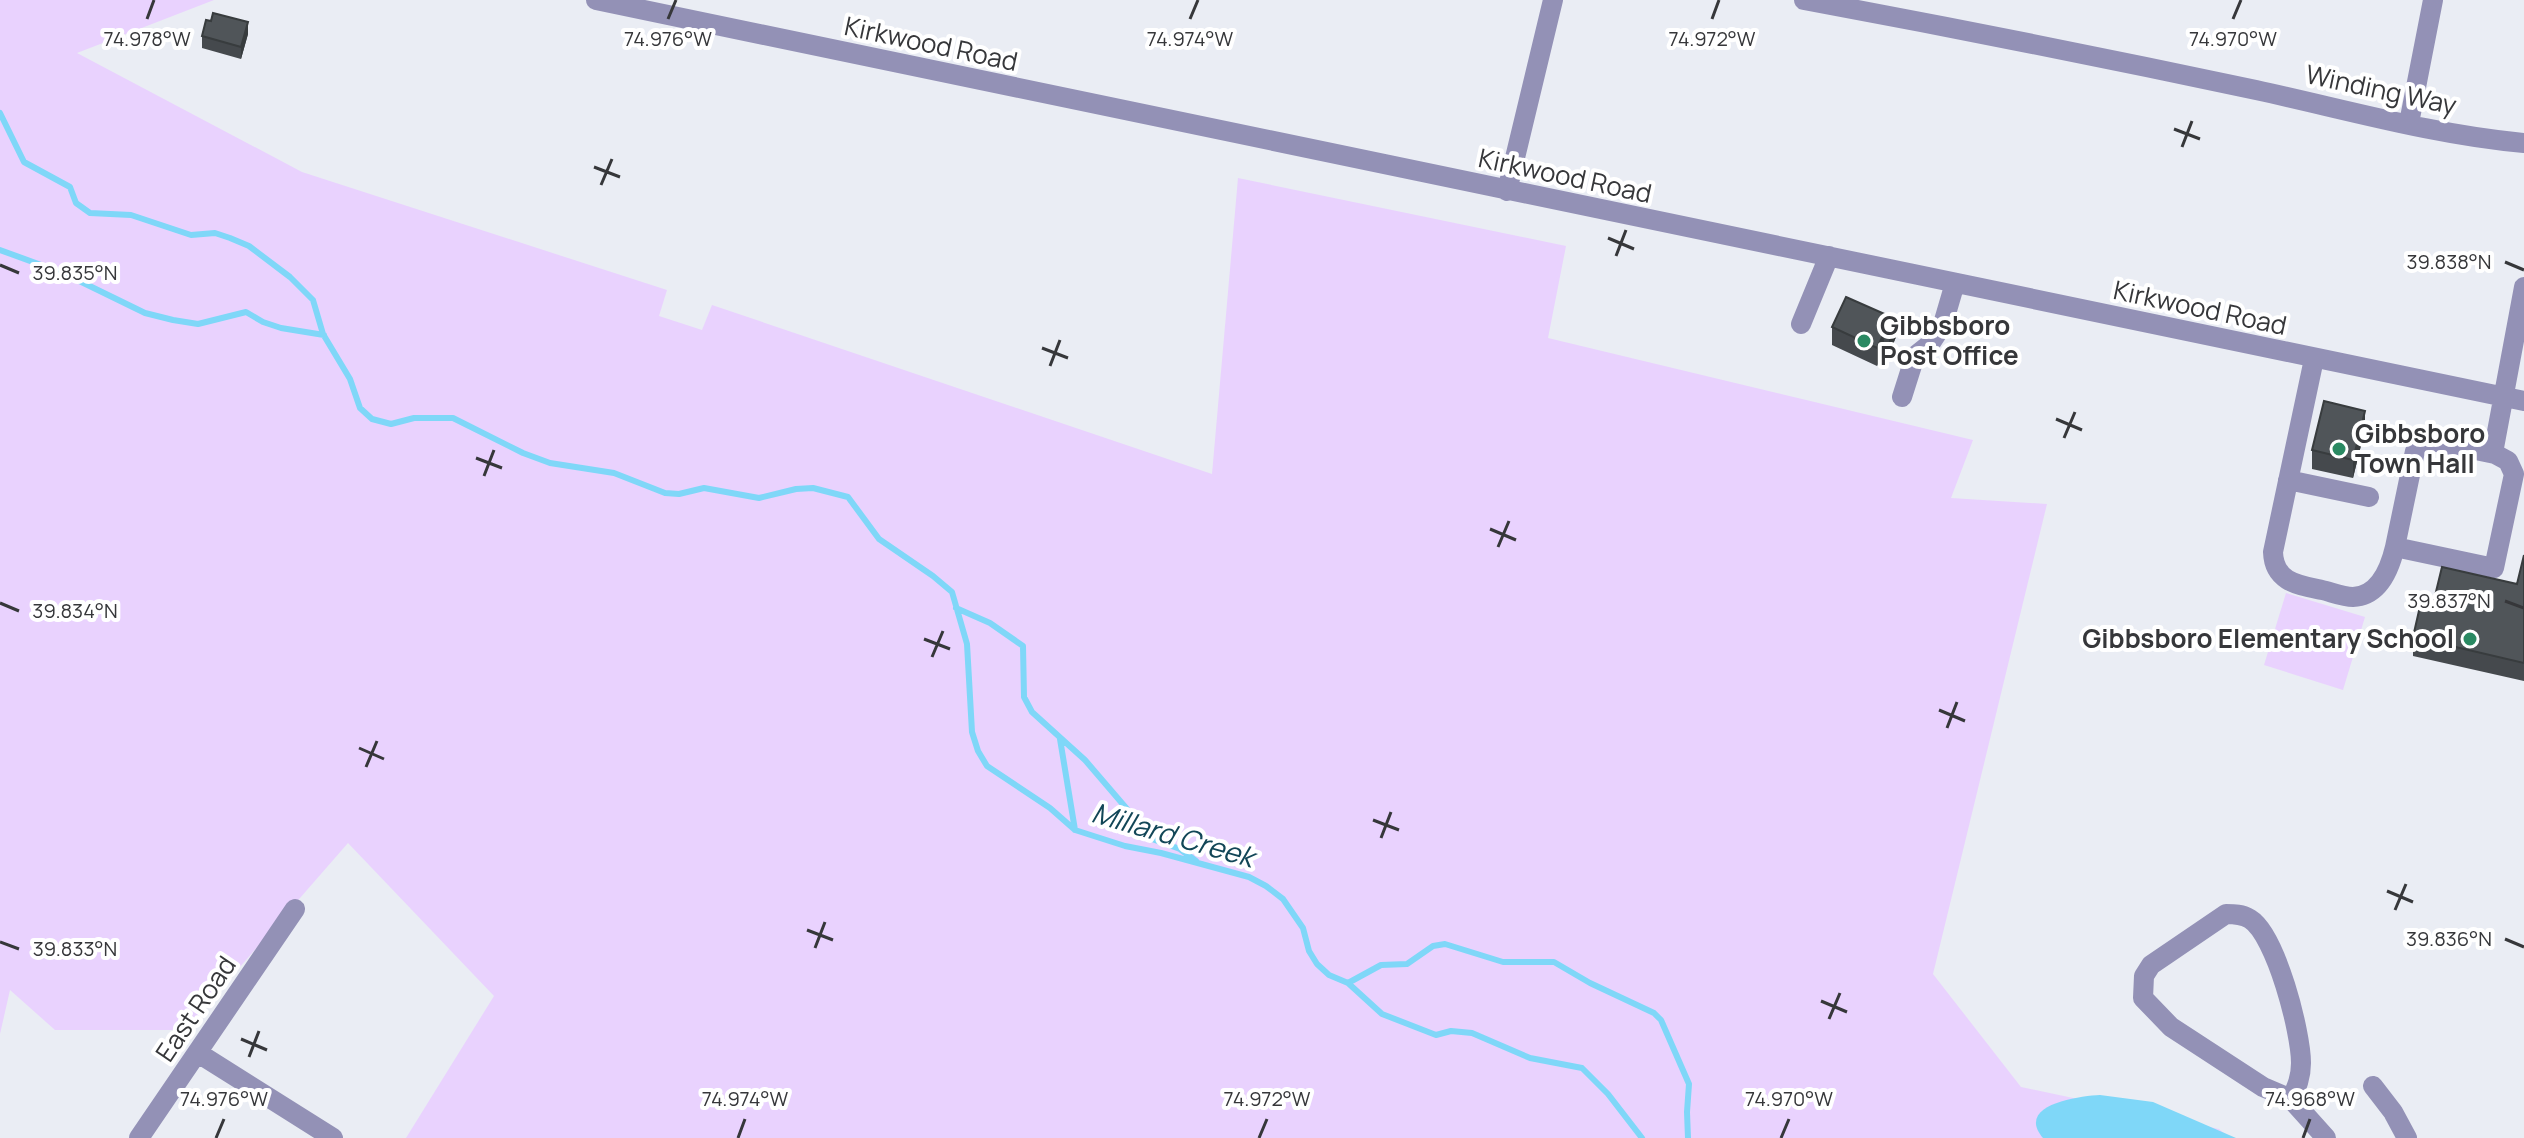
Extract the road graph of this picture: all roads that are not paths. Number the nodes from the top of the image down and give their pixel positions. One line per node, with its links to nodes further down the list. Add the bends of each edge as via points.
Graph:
1 (596, 0): 7 (street, Kirkwood Road)
2 (1553, 0): 7 (street)
3 (1804, 0): 5 (street, Winding Way)
4 (2433, 0): 5 (street)
5 (2409, 123): 6 (street, Winding Way)
6 (2524, 143)
7 (1507, 191): 8 (street, Kirkwood Road)
8 (1829, 256): 9 (street, Kirkwood Road); 11 (street)
9 (1955, 283): 12 (street, Kirkwood Road); 13 (street, via 1943,324 1915,356)
10 (2524, 287): 14 (street)
11 (1801, 324)
12 (2314, 359): 14 (street, Kirkwood Road); 17 (street)
13 (1902, 397)
14 (2503, 397): 15 (street, Kirkwood Road); 16 (street)
15 (2524, 401)
16 (2493, 453): 19 (street, via 2433,440 2421,443 2414,453); 19 (street, via 2508,461 2514,474 2494,568)
17 (2286, 489): 18 (street); 19 (street, via 2273,558 2291,583 2353,597 2363,594 2386,574)
18 (2369, 497)
19 (2395, 547)
20 (295, 909): 21 (street, East Road)
21 (198, 1053): 24 (street, East Road); 25 (street)
22 (2373, 1086): 27 (street)
23 (2291, 1099): 23 (street, via 2263,1087 2171,1027 2143,998 2144,976 2151,965 2226,914 2249,918 2261,928 2290,1002 2301,1065); 26 (street)
24 (139, 1138)
25 (333, 1138)
26 (2326, 1138)
27 (2407, 1138)

